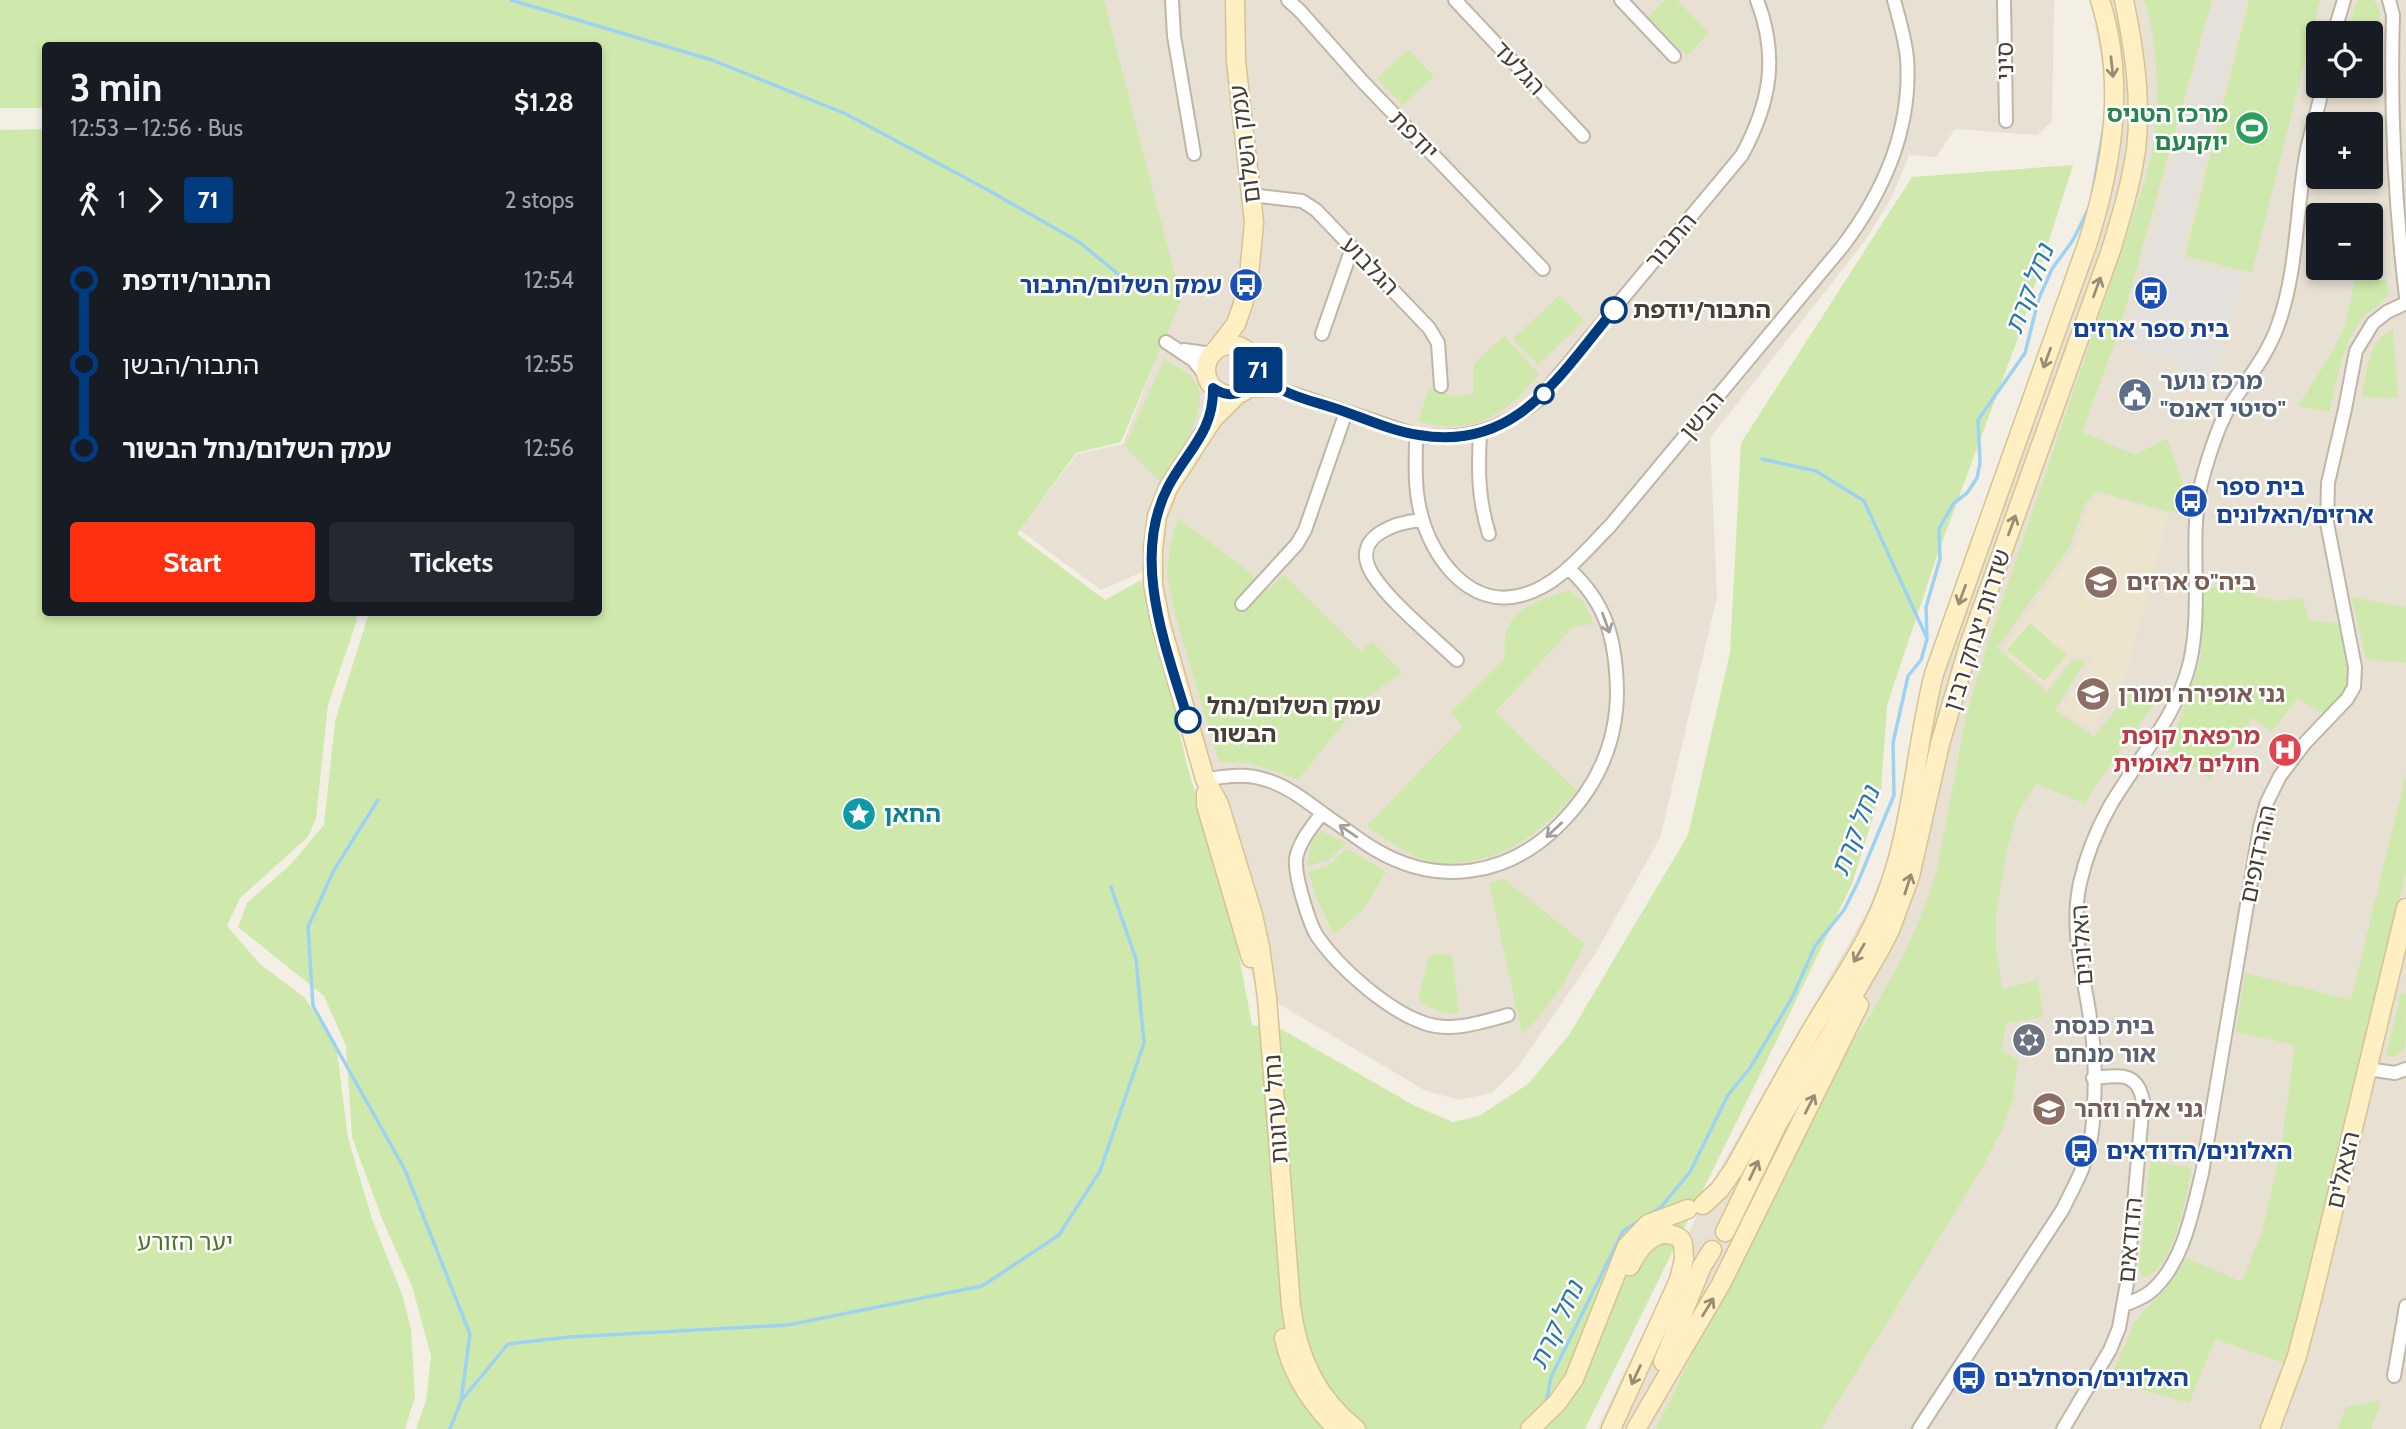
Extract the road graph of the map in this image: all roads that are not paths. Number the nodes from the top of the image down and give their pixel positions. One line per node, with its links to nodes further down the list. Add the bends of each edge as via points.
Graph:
1 (1172, 0): 18 (street)
2 (1235, 0): 20 (main road, עמק השלום, via 1236,61)
3 (1287, 0): 22 (street, יודפת)
4 (1455, 0): 17 (street, הגלעד)
5 (1621, 0): 14 (street)
6 (1757, 0): 35 (street, התבור, via 1766,33 1769,81 1765,104 1742,155 1539,399 1509,421)
7 (1894, 0): 39 (street, הבשן, via 1907,58 1906,93 1893,157 1873,202 1753,355)
8 (2004, 0): 16 (street, סיני)
9 (2099, 0): 50 (main road, שדרות יצחק רבין, one-way to 50, via 2113,84 2107,178 1934,674 1893,875 1862,947 1734,1169 1720,1189)
10 (2124, 0): 45 (main road, שדרות יצחק רבין, one-way to 10, via 1910,876 1940,744 1969,645 2111,250 2130,183 2136,148 2137,82)
11 (2344, 0): 13 (street)
12 (2389, 0): 19 (street)
13 (2338, 21)
14 (1674, 56)
15 (2320, 98): 49 (street, האלונים, via 2305,157 2291,272 2278,327 2226,413 2204,474 2195,522 2190,662 2172,711 2096,833 2079,888 2076,915 2093,1042)
16 (2007, 121)
17 (1583, 136)
18 (1194, 154)
19 (2402, 180): 24 (street, via 2400,243)
20 (1251, 195): 21 (street, הגלבוע, via 1303,201); 23 (main road, עמק השלום, via 1254,222)
21 (1352, 248): 26 (street); 30 (street, הגלבוע, via 1429,328 1438,343)
22 (1543, 269)
23 (1246, 288): 27 (main road, עמק השלום, via 1236,324); 28 (main road, עמק השלום)
24 (2406, 297)
25 (2406, 303): 54 (street, ההרדופים, via 2373,323 2356,351 2328,483 2327,523 2355,667 2354,687 2280,776 2267,802 2190,1221 2161,1281 2147,1295)
26 (1322, 334)
27 (1214, 352): 28 (main road, via 1235,345); 29 (main road, via 1206,369); 29 (street, via 1171,345 1193,360)
28 (1253, 360): 31 (street, התבור, via 1260,374); 32 (main road, via 1253,381)
29 (1210, 383): 32 (main road, via 1220,393); 34 (main road, נחל ערוגות, via 1211,418)
30 (1441, 386)
31 (1279, 389): 32 (street, התבור); 33 (street, התבור)
32 (1241, 392): 34 (main road, נחל ערוגות)
33 (1346, 412): 36 (street, התבור); 40 (street, via 1305,530)
34 (1205, 430): 42 (main road, נחל ערוגות, via 1168,488 1157,516 1153,550 1160,621)
35 (1480, 433): 36 (street, התבור, via 1453,438); 38 (street, via 1478,482)
36 (1416, 435): 37 (street, הבשן)
37 (1422, 520): 39 (street, הבשן, via 1450,571 1484,596 1524,595); 41 (street, via 1402,522 1373,539 1367,552 1368,567 1379,584)
38 (1489, 534)
39 (1568, 568): 43 (street, one-way to 43, via 1594,596 1609,624 1617,709 1612,741 1598,774 1578,806 1551,833 1525,853 1496,864 1465,873 1438,871 1406,864 1376,850)
40 (1241, 604)
41 (1457, 660)
42 (1205, 779): 43 (street, via 1244,775 1265,779); 57 (main road, נחל ערוגות, via 1206,805 1251,958 1285,1342 1304,1390); 58 (main road, נחל ערוגות, via 1219,804 1260,947 1296,1337 1318,1390)
43 (1322, 813): 46 (street, via 1301,843 1297,878 1316,934 1339,964 1375,995 1425,1023 1451,1027)
44 (2406, 908): 47 (main road, הצאלים)
45 (1890, 930): 51 (main road, שדרות יצחק רבין, one-way to 45, via 1771,1135); 62 (main road, one-way to 45, via 1721,1283 1848,1028)
46 (1508, 1015)
47 (2367, 1069): 48 (street, via 2395,1073); 65 (main road, הצאלים, via 2297,1356)
48 (2406, 1069)
49 (2093, 1078): 54 (street, הדודאים, via 2122,1075 2132,1079 2140,1087 2143,1101); 63 (street, האלונים, via 2090,1143 2063,1209)
50 (1696, 1207): 51 (main road, via 1711,1206 1722,1216); 52 (main road, via 1679,1221); 59 (main road, via 1648,1224 1627,1246 1574,1379)
51 (1725, 1231): 53 (main road)
52 (1682, 1241): 53 (main road, via 1696,1252); 60 (main road, via 1668,1233 1642,1246 1581,1390); 61 (main road, one-way to 61, via 1679,1280)
53 (1712, 1250): 62 (main road)
54 (2124, 1305): 64 (street, הדודאים, via 2110,1350)
55 (2406, 1306): 56 (street)
56 (2394, 1376)
57 (1338, 1429)
58 (1356, 1429)
59 (1530, 1429)
60 (1547, 1429)
61 (1611, 1429)
62 (1635, 1429)
63 (1919, 1429)
64 (2063, 1429)
65 (2270, 1429)

